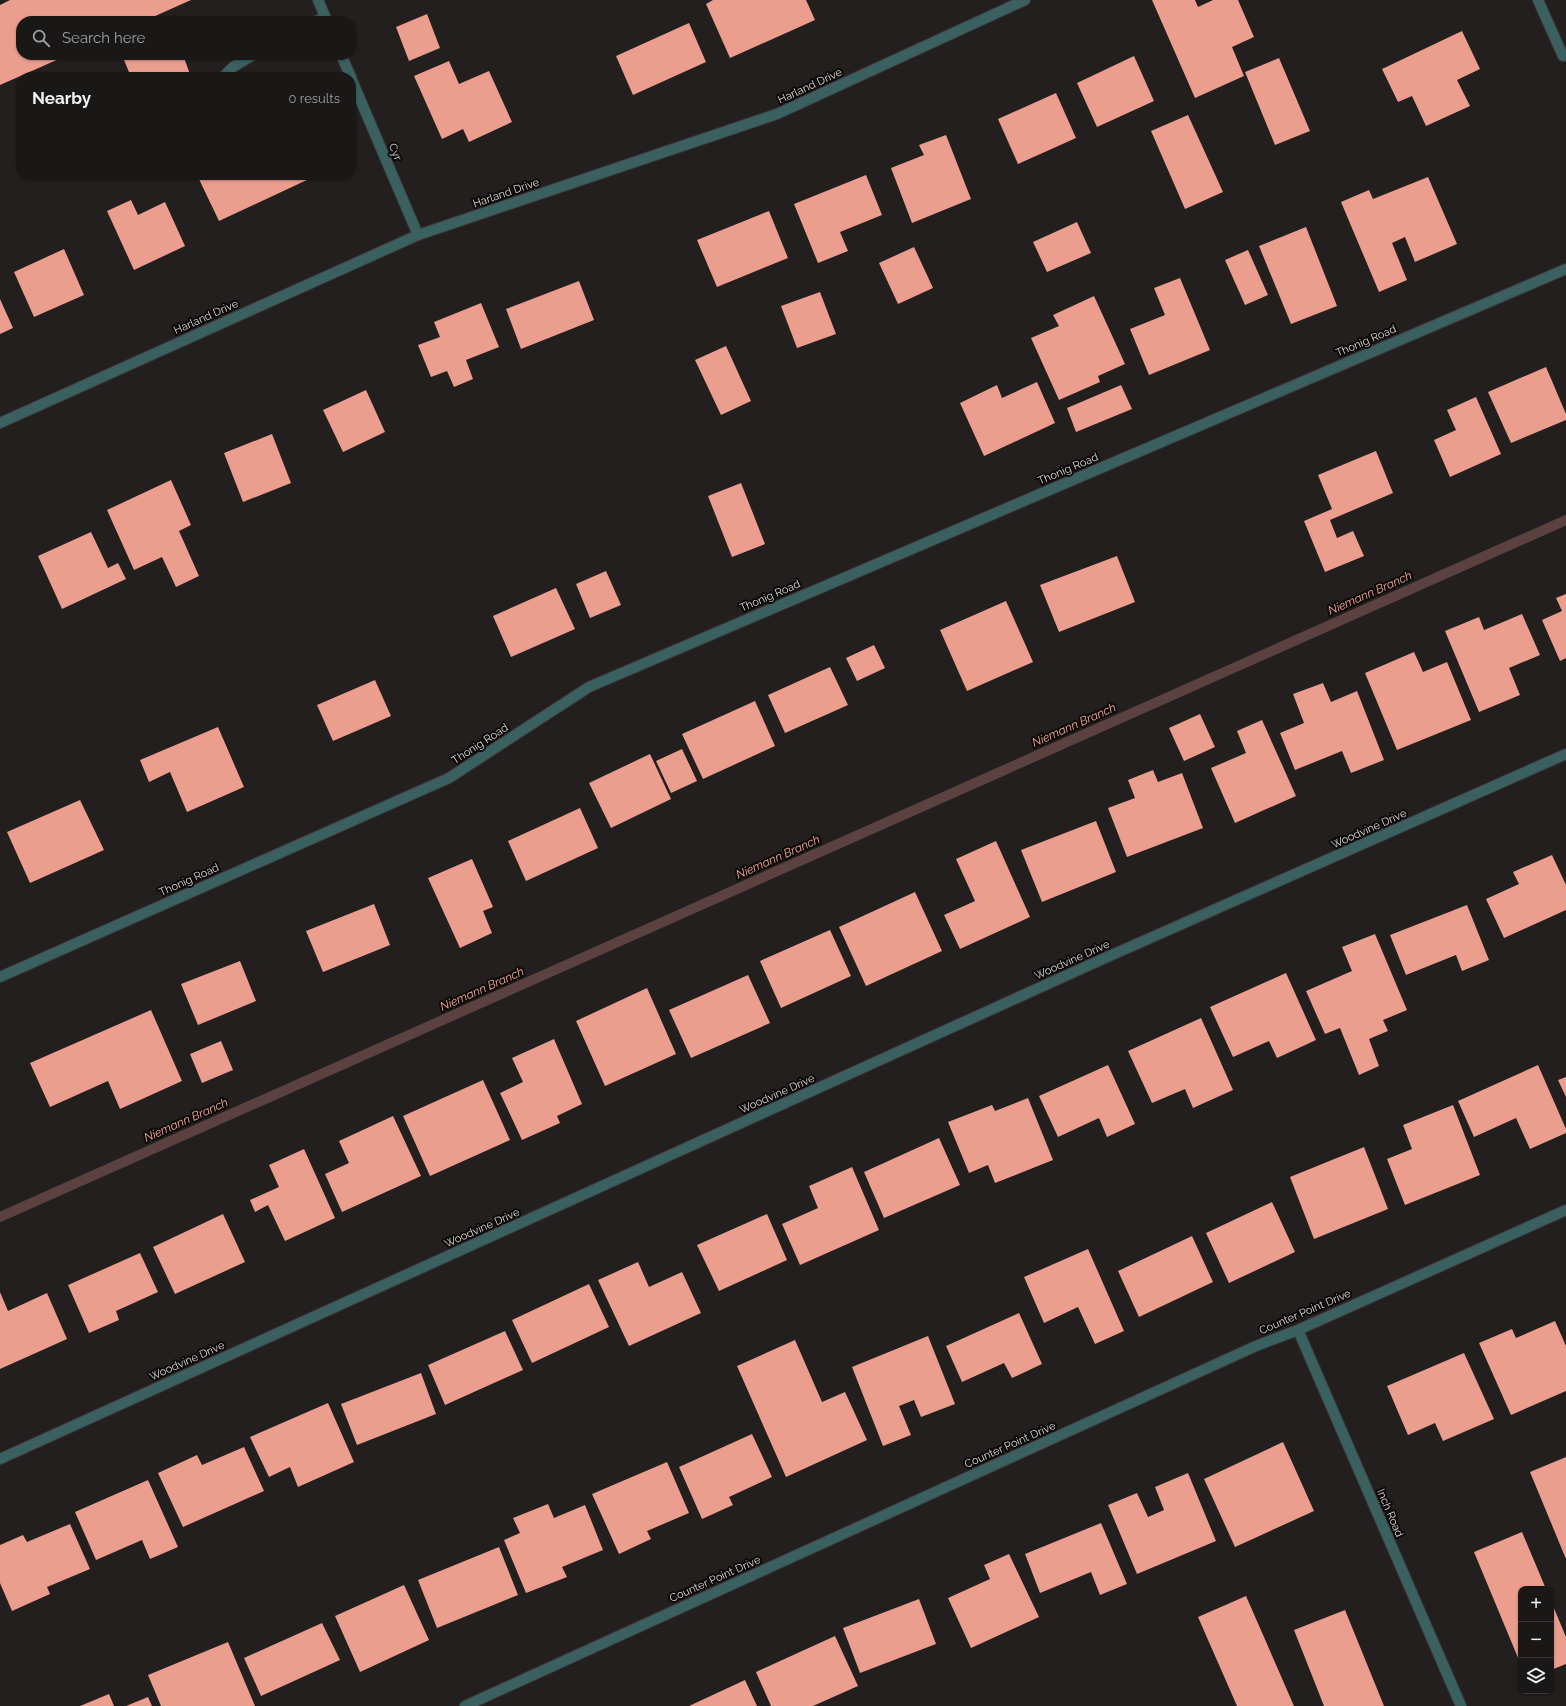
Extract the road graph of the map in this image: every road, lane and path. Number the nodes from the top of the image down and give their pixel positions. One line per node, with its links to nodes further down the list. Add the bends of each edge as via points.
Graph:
1 (318, 0): 4 (street)
2 (1025, 0): 11 (street, Harland Drive, via 777,114)
3 (1538, 0): 5 (street)
4 (322, 16)
5 (1563, 56)
6 (245, 60): 8 (street)
7 (343, 60): 9 (street, Cyr)
8 (228, 72)
9 (349, 72)
10 (356, 89): 11 (street, Cyr)
11 (418, 235): 13 (street, Harland Drive)
12 (1566, 269): 15 (street, Thonig Road, via 589,687 449,778)
13 (0, 423)
14 (1566, 754): 18 (street, Woodvine Drive, via 1105,958)
15 (0, 977)
16 (1566, 1210): 17 (street, Counter Point Drive)
17 (1298, 1330): 19 (street, Counter Point Drive, via 1256,1346); 20 (street, Inch Road)
18 (0, 1459)
19 (465, 1706)
20 (1461, 1706)

